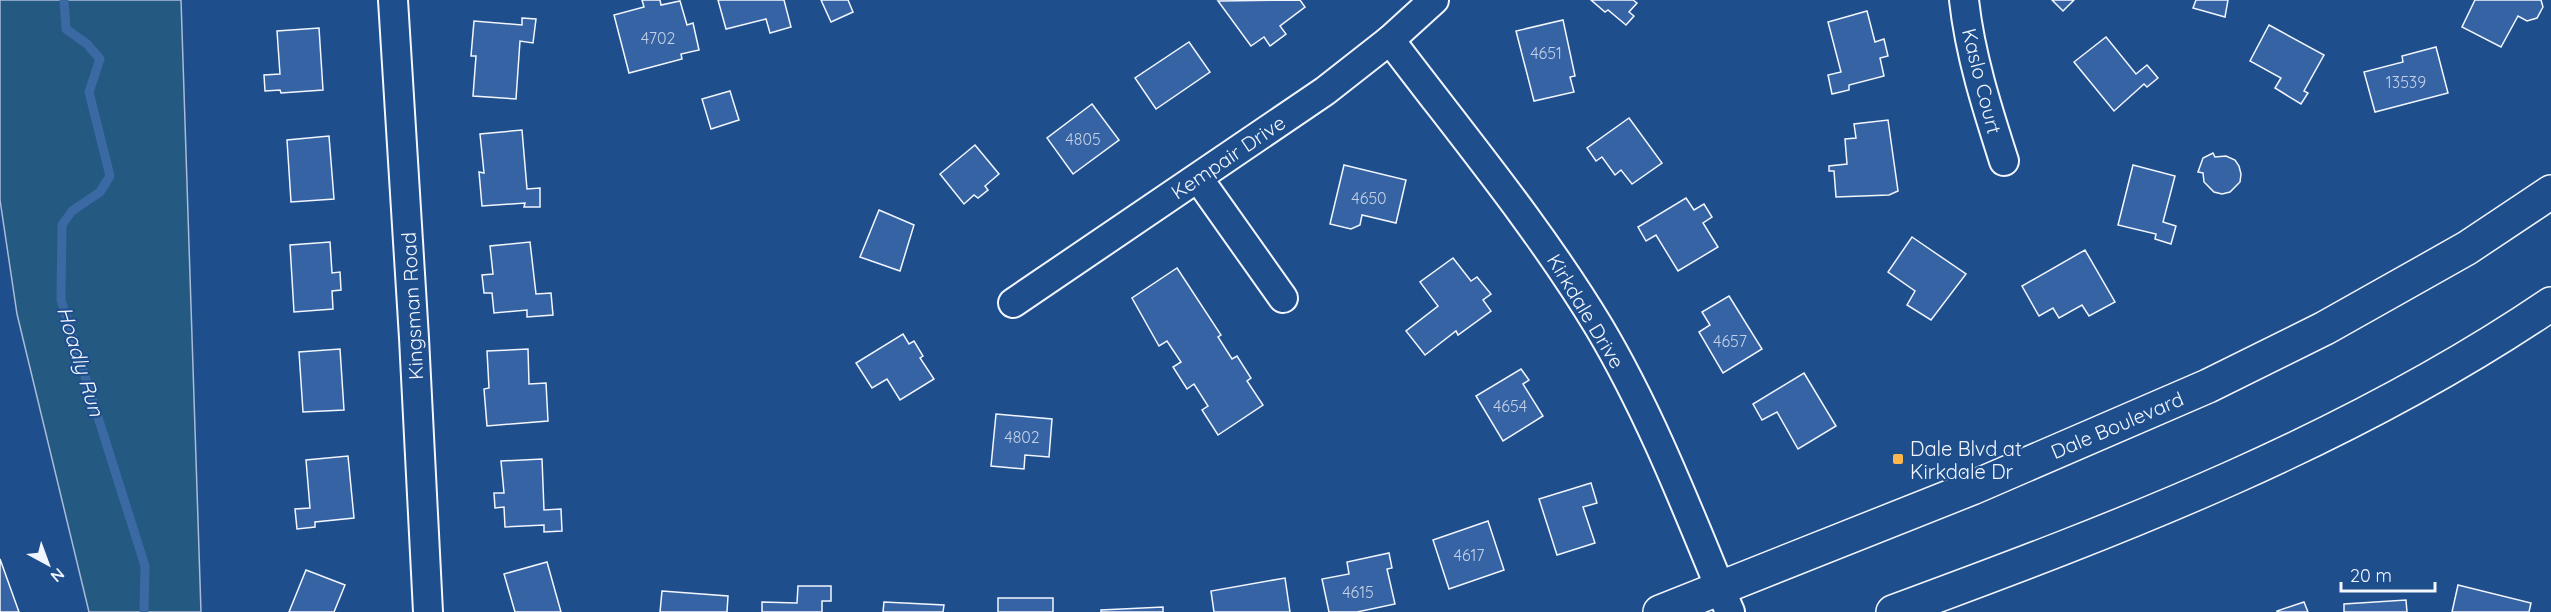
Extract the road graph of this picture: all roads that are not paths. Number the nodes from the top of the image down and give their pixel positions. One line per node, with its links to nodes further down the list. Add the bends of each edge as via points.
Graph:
1 (393, 0): 12 (street, Kingsman Road)
2 (1434, 0): 4 (street, Kempair Drive)
3 (1964, 0): 5 (street, Kaslo Court, via 1981,87)
4 (1390, 40): 6 (street, Kempair Drive); 11 (street, Kirkdale Drive, via 1550,250 1599,328 1643,409)
5 (2004, 161)
6 (1198, 177): 8 (street); 9 (street, Kempair Drive)
7 (2551, 192): 11 (main road, Dale Boulevard, via 2467,248 2325,328 2208,386)
8 (1283, 298)
9 (1013, 303)
10 (2551, 304): 14 (main road, via 2406,393 2314,440 2059,551)
11 (1725, 600): 13 (main road, Dale Boulevard)
12 (428, 612)
13 (1659, 612)
14 (1893, 612)

